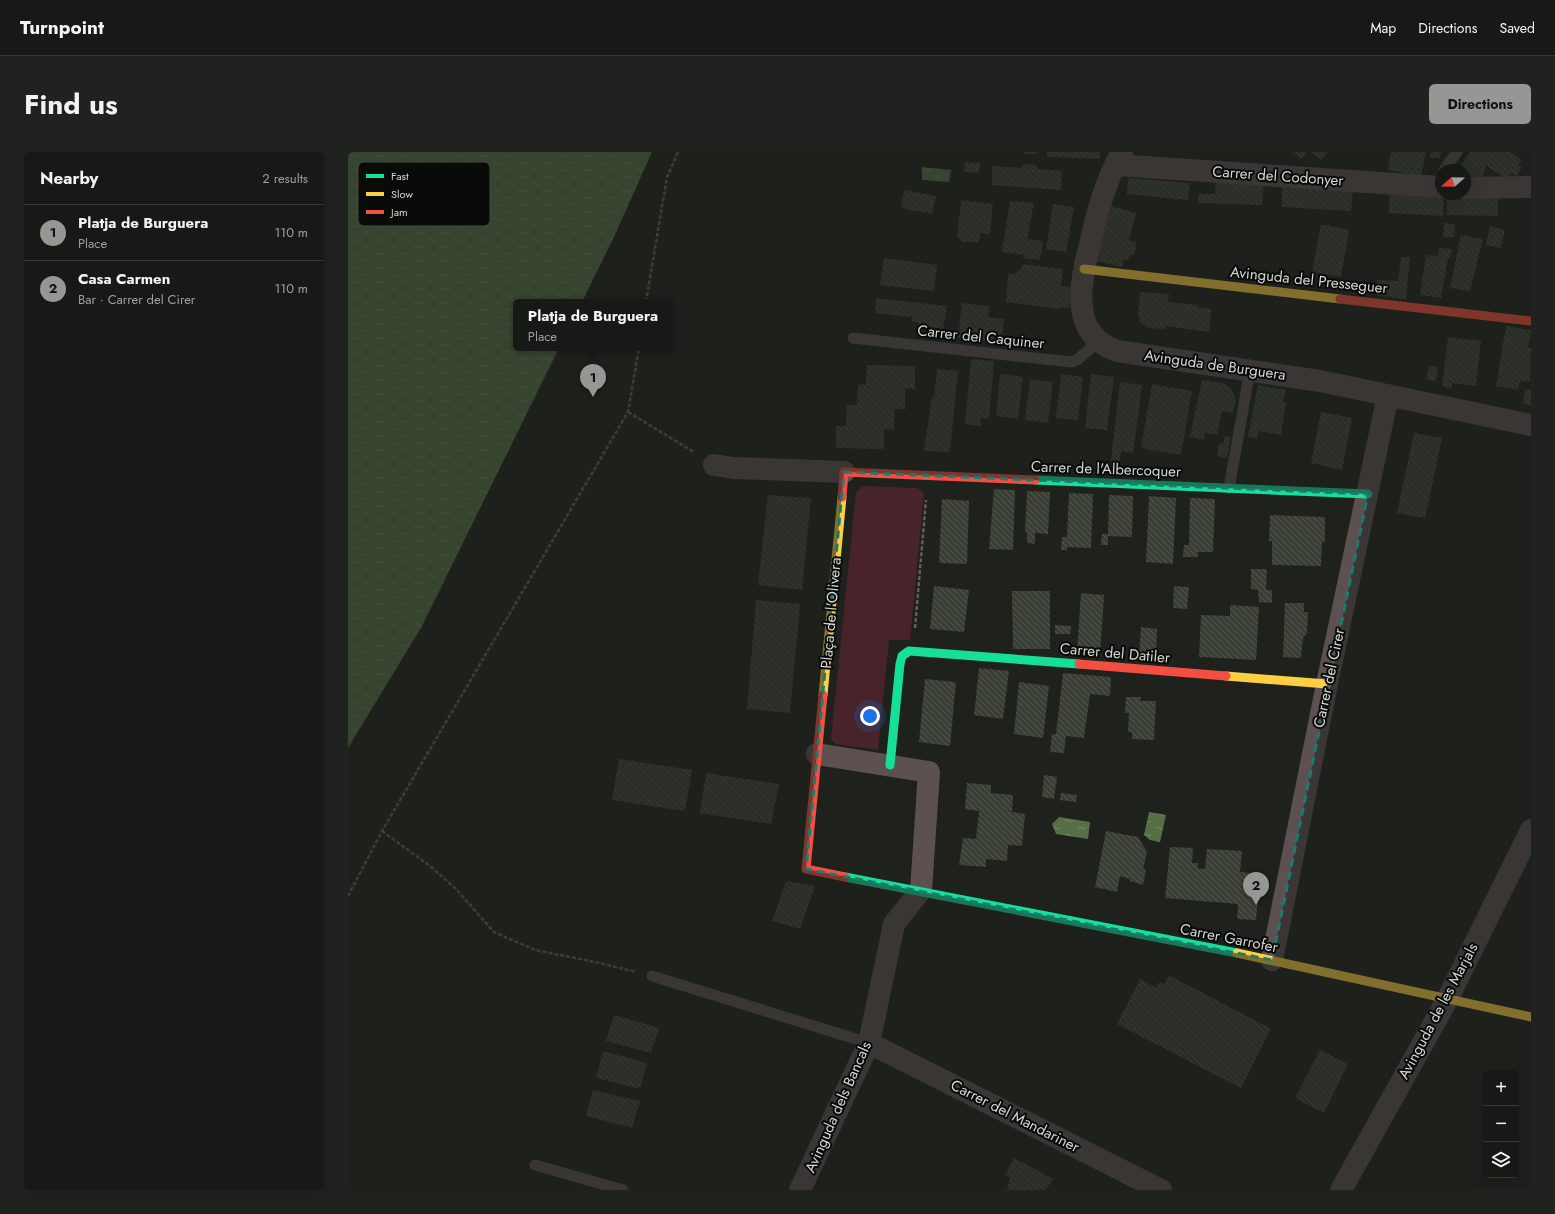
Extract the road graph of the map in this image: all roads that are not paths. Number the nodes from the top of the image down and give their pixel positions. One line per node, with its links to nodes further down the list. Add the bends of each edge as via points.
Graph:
1 (1457, 152): 3 (lane)
2 (1118, 158): 4 (street, Carrer del Codonyer); 7 (street, Avinguda de Burguera, via 1098,208)
3 (1449, 164)
4 (1435, 180)
5 (1531, 187): 6 (street)
6 (1471, 188)
7 (1084, 269): 8 (street, Avinguda del Presseguer); 10 (street, Avinguda de Burguera, via 1081,286 1082,311 1087,327)
8 (1531, 321)
9 (853, 338): 10 (lane, Carrer del Caquiner, via 1071,362)
10 (1099, 341): 11 (street, Avinguda de Burguera, via 1117,351)
11 (1250, 370): 12 (street, Avinguda de Burguera, via 1320,381); 16 (lane)
12 (1388, 396): 13 (street, Avinguda de Burguera); 17 (street, Carrer del Cirer)
13 (1531, 425)
14 (714, 465): 15 (street)
15 (844, 472): 16 (street, Carrer de l'Albercoquer); 19 (street, Plaça de l'Olivera)
16 (1229, 488): 17 (street, Carrer de l'Albercoquer)
17 (1368, 494): 18 (street, Carrer del Cirer)
18 (1327, 684): 20 (street, Carrer del Datiler, via 909,652 902,656); 23 (street, Carrer del Cirer)
19 (817, 754): 20 (street); 22 (street, Plaça de l'Olivera, via 806,869)
20 (890, 765): 22 (street, via 929,772)
21 (1531, 830): 25 (street, Avinguda de les Marjals)
22 (921, 890): 23 (street, Carrer Garrofer); 27 (street, Avinguda dels Bancals, via 894,924)
23 (1272, 960): 25 (street, Carrer Garrofer)
24 (652, 976): 27 (lane)
25 (1446, 1000): 26 (street, Carrer Garrofer); 32 (street, Avinguda de les Marjals)
26 (1531, 1017)
27 (869, 1043): 30 (street, Avinguda dels Bancals); 31 (street, Carrer del Mandariner)
28 (535, 1165): 29 (lane)
29 (623, 1190)
30 (800, 1190)
31 (1161, 1190)
32 (1341, 1190)

